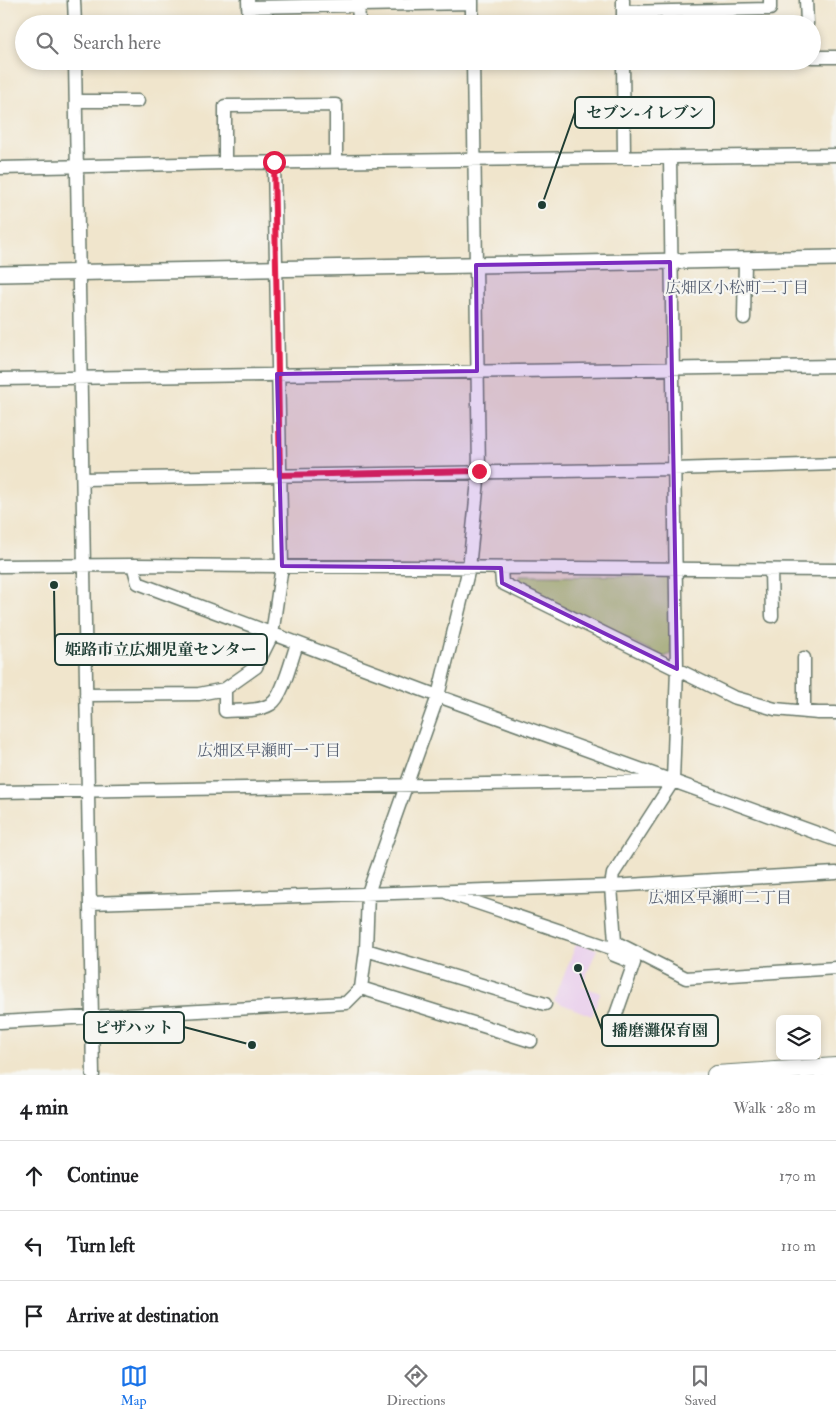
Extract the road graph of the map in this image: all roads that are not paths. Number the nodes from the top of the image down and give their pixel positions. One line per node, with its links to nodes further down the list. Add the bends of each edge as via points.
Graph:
1 (74, 0): 8 (street)
2 (770, 0): 7 (street, via 770,9)
3 (806, 0): 10 (street)
4 (472, 2): 5 (street); 9 (street)
5 (358, 3): 6 (street)
6 (248, 4)
7 (623, 12)
8 (75, 15)
9 (472, 15)
10 (807, 15)
11 (821, 57): 12 (street)
12 (836, 57)
13 (75, 70): 16 (street)
14 (473, 70): 21 (street)
15 (623, 70): 19 (street)
16 (76, 101): 17 (street); 25 (street)
17 (138, 101)
18 (836, 155): 20 (street)
19 (624, 157): 20 (street); 21 (street)
20 (670, 157): 29 (street)
21 (475, 159): 22 (street); 30 (street)
22 (336, 161): 23 (street); 24 (street, via 336,104 225,106)
23 (274, 162): 24 (street); 31 (street)
24 (225, 163): 25 (street)
25 (77, 167): 26 (street); 32 (street)
26 (0, 168)
27 (836, 258): 28 (street)
28 (745, 260): 29 (street); 34 (street)
29 (670, 262): 30 (street); 36 (street)
30 (476, 265): 31 (street); 37 (street)
31 (275, 269): 32 (street); 38 (street)
32 (79, 272): 33 (street); 39 (street)
33 (0, 274)
34 (744, 318)
35 (836, 366): 36 (street)
36 (671, 368): 37 (street); 42 (street)
37 (478, 371): 38 (street); 43 (street)
38 (277, 374): 39 (street); 44 (street)
39 (81, 377): 40 (street); 45 (street)
40 (0, 379)
41 (836, 464): 42 (street)
42 (674, 469): 43 (street); 52 (street)
43 (479, 471): 44 (street); 50 (street)
44 (280, 475): 45 (street); 49 (street)
45 (83, 479): 48 (street)
46 (133, 565): 48 (street); 49 (street); 56 (street, via 138,583)
47 (0, 566): 48 (street)
48 (84, 566): 61 (street)
49 (282, 566): 50 (street); 56 (street)
50 (469, 568): 51 (street); 62 (street)
51 (501, 568): 52 (street); 59 (street, via 502,583)
52 (675, 570): 53 (street); 59 (street)
53 (771, 570): 54 (street); 55 (street)
54 (836, 570)
55 (772, 616)
56 (272, 635): 57 (street); 60 (street, via 256,667)
57 (297, 644): 60 (street, via 279,696 272,704 257,709 225,711); 62 (street)
58 (804, 658): 63 (street)
59 (677, 669): 63 (street, via 733,697 775,709); 65 (street)
60 (225, 689): 61 (street, via 199,694)
61 (86, 695): 67 (street)
62 (438, 696): 65 (street); 66 (street)
63 (804, 712): 64 (street)
64 (836, 713)
65 (673, 781): 66 (street); 69 (street); 71 (street, via 613,874)
66 (405, 786): 67 (street); 73 (street)
67 (88, 791): 68 (street); 74 (street)
68 (0, 792)
69 (836, 840)
70 (836, 873): 71 (street)
71 (611, 886): 72 (street); 75 (street)
72 (439, 890): 73 (street); 75 (street)
73 (368, 893): 74 (street); 76 (street)
74 (90, 903): 80 (street)
75 (614, 946): 77 (street, via 686,978); 81 (street, via 614,955 634,964)
76 (366, 950): 78 (street); 79 (street)
77 (836, 968)
78 (361, 988): 80 (street, via 346,1003); 83 (street)
79 (545, 1004)
80 (92, 1016): 82 (street); 85 (street)
81 (614, 1020)
82 (0, 1022)
83 (531, 1041)
84 (836, 1067): 86 (main road)
85 (93, 1075)
86 (716, 1075)

